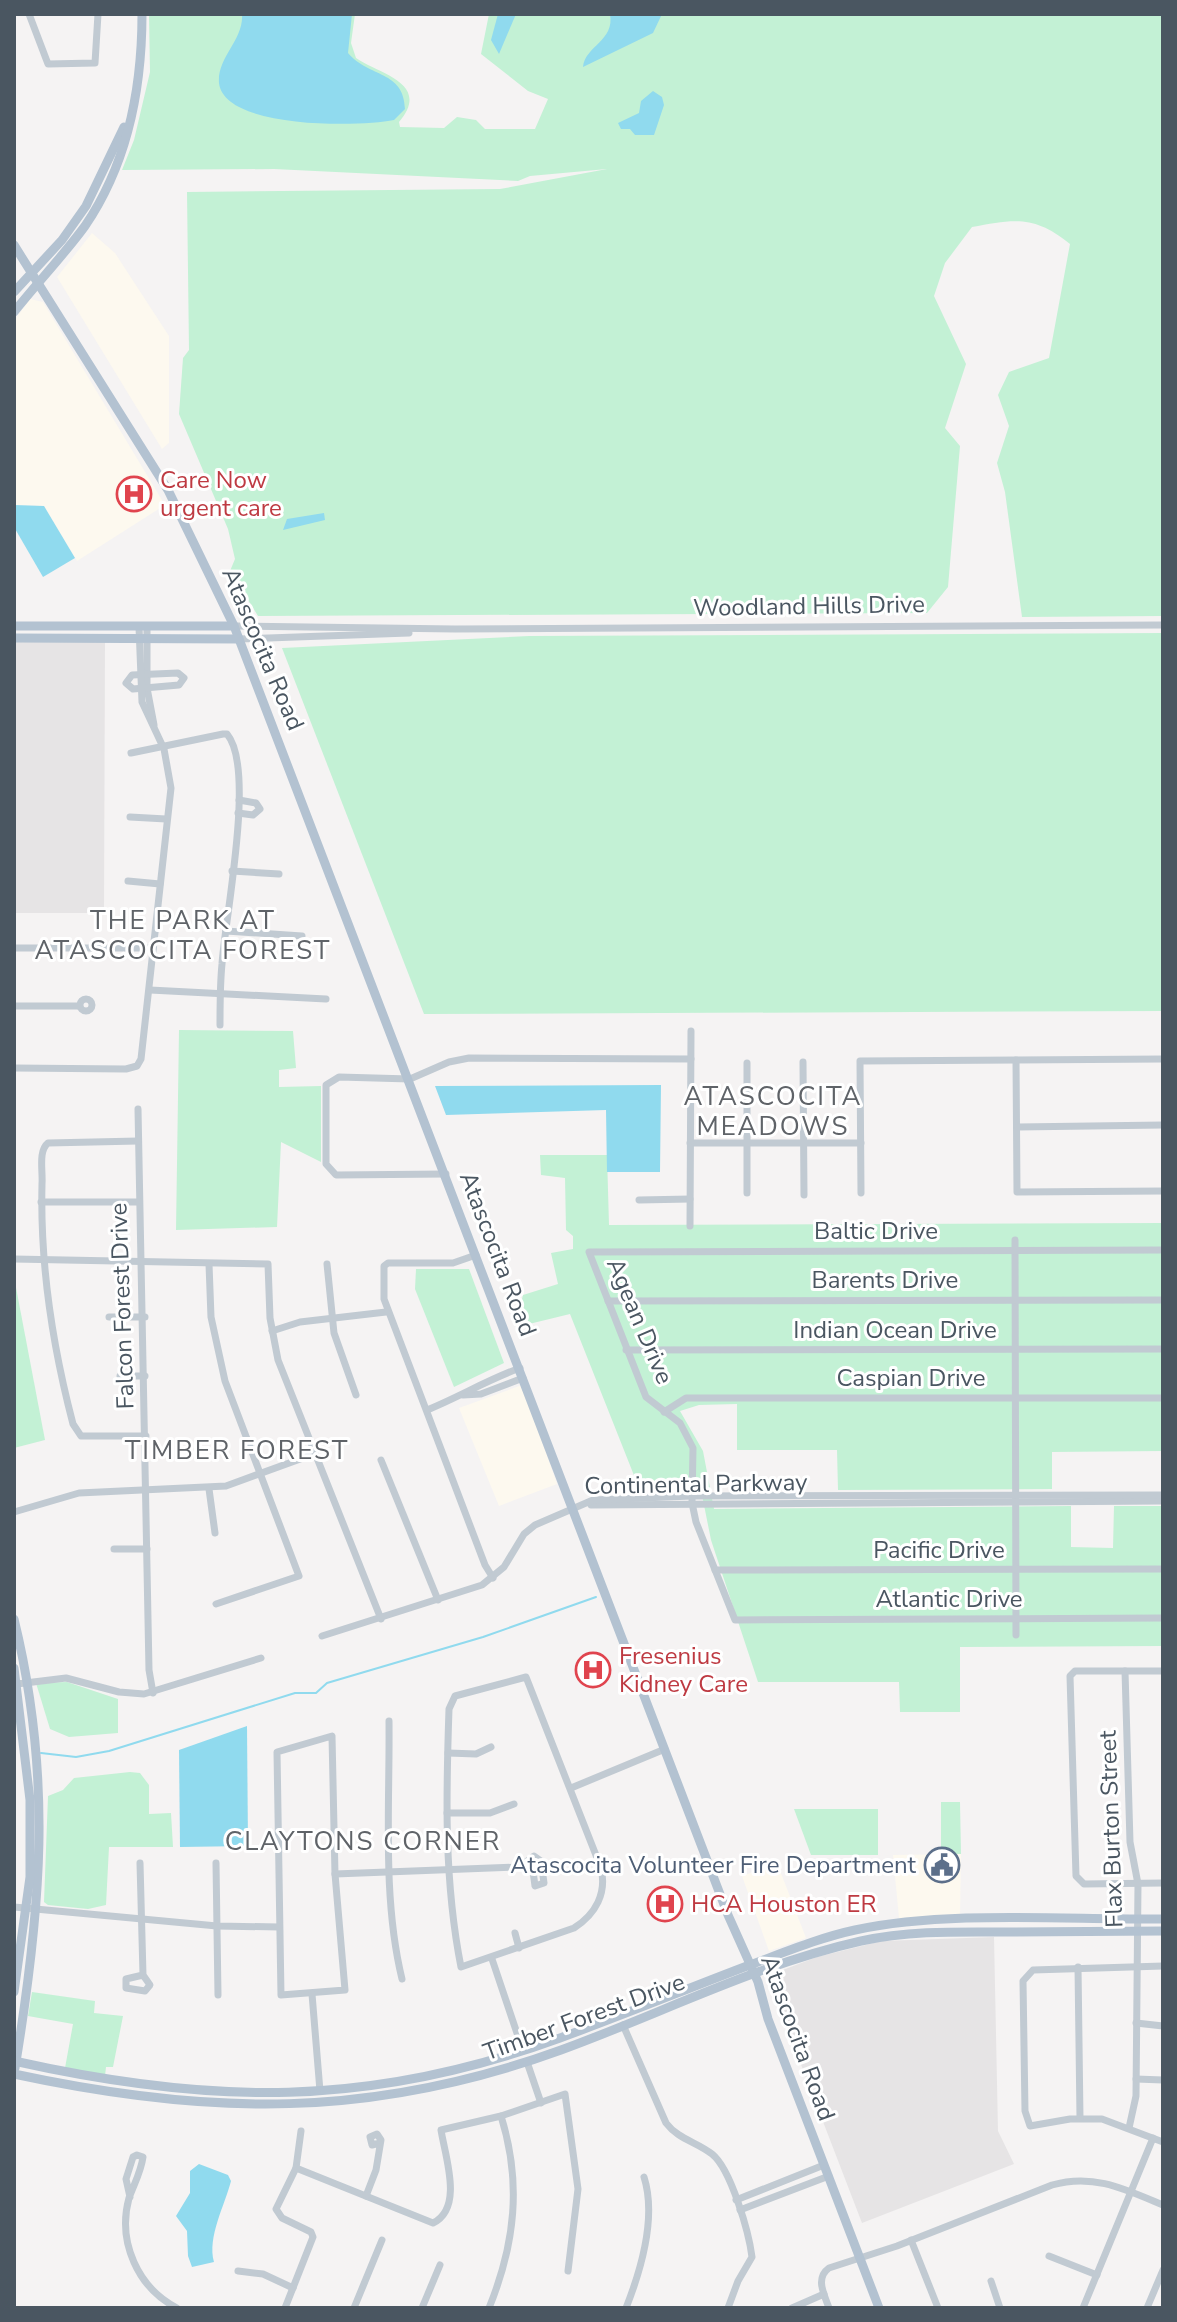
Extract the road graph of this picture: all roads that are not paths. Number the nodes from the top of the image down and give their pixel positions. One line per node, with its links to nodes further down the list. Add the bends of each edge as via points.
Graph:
1 (29, 14): 2 (street, via 48,64 95,63)
2 (98, 14)
3 (142, 14): 4 (main road, via 134,109)
4 (95, 200): 6 (main road); 7 (main road, via 75,238)
5 (14, 245): 6 (main road, Atascocita Road)
6 (31, 274): 7 (main road, Atascocita Road); 8 (main road)
7 (38, 283): 9 (main road); 13 (main road, Atascocita Road, via 168,490)
8 (14, 292)
9 (14, 312)
10 (1163, 625): 15 (street, Woodland Hills Drive)
11 (14, 626): 12 (main road, Woodland Hills Drive)
12 (42, 626): 14 (main road, Woodland Hills Drive); 17 (main road)
13 (234, 626): 14 (main road, Woodland Hills Drive); 15 (street, Woodland Hills Drive); 18 (main road, Atascocita Road)
14 (143, 627): 19 (street)
15 (455, 629): 18 (street, Woodland Hills Drive)
16 (14, 638): 17 (main road, Woodland Hills Drive)
17 (40, 638): 19 (main road, Woodland Hills Drive)
18 (239, 639): 19 (main road, Woodland Hills Drive); 49 (main road, Atascocita Road)
19 (143, 640): 20 (street)
20 (143, 674): 21 (street); 21 (street, via 126,683); 21 (street, via 178,673 184,678 179,685)
21 (144, 688): 22 (street)
22 (164, 749): 23 (street); 24 (street, via 227,734 234,747); 27 (street, via 171,774)
23 (131, 753)
24 (239, 800): 25 (street); 25 (street, via 260,809 253,815)
25 (238, 813): 28 (street)
26 (130, 817): 27 (street)
27 (166, 819): 31 (street)
28 (232, 871): 29 (street); 32 (street)
29 (279, 874)
30 (128, 881): 31 (street)
31 (160, 884): 35 (street)
32 (226, 931): 33 (street); 37 (street)
33 (302, 936)
34 (14, 948): 35 (street)
35 (153, 948): 36 (street)
36 (150, 990): 37 (street); 48 (street, via 137,1066)
37 (221, 995): 38 (street); 41 (street)
38 (326, 999)
39 (14, 1006): 40 (street)
40 (79, 1006)
41 (220, 1025)
42 (691, 1031): 43 (street)
43 (691, 1059): 49 (street, via 469,1058); 54 (street)
44 (1163, 1059): 45 (street)
45 (1016, 1060): 52 (street); 57 (street, via 860,1061)
46 (803, 1062): 56 (street)
47 (747, 1063): 55 (street)
48 (14, 1068)
49 (410, 1079): 58 (main road, Atascocita Road); 58 (street, via 330,1080 326,1164 336,1175)
50 (138, 1109): 53 (street, Falcon Forest Drive)
51 (1163, 1125): 52 (street)
52 (1018, 1127): 59 (street, via 1017,1192)
53 (138, 1141): 65 (street, via 54,1141 44,1146); 66 (street, Falcon Forest Drive)
54 (690, 1143): 55 (street); 63 (street)
55 (747, 1143): 56 (street); 60 (street)
56 (804, 1143): 57 (street); 62 (street)
57 (861, 1143): 61 (street)
58 (446, 1174): 72 (main road, Atascocita Road)
59 (1163, 1191)
60 (747, 1193)
61 (861, 1193)
62 (804, 1195)
63 (690, 1199): 64 (street); 67 (street)
64 (639, 1200)
65 (41, 1202): 66 (street); 75 (street)
66 (139, 1202): 74 (street, Falcon Forest Drive)
67 (690, 1226)
68 (1015, 1240): 70 (street)
69 (1163, 1250): 70 (street, Baltic Drive)
70 (1015, 1251): 71 (street, Baltic Drive); 78 (street)
71 (589, 1252): 80 (street, Agean Drive)
72 (476, 1255): 81 (street, via 453,1263 384,1266); 89 (main road, Atascocita Road)
73 (14, 1259): 75 (street)
74 (139, 1259): 75 (street); 76 (street); 83 (street, Falcon Forest Drive)
75 (44, 1260): 97 (street, via 57,1360 73,1424 81,1436)
76 (209, 1264): 85 (street, via 268,1264); 100 (street, via 218,1356)
77 (327, 1264): 84 (street)
78 (1014, 1300): 79 (street, Barents Drive); 80 (street, Barents Drive); 86 (street)
79 (1163, 1300)
80 (608, 1301): 88 (street, Agean Drive)
81 (386, 1312): 84 (street); 95 (street)
82 (109, 1317): 83 (street)
83 (145, 1317): 91 (street, Falcon Forest Drive)
84 (332, 1318): 85 (street); 92 (street)
85 (272, 1331): 98 (street)
86 (1014, 1349): 87 (street, Indian Ocean Drive); 88 (street, Indian Ocean Drive); 94 (street)
87 (1163, 1349)
88 (626, 1350): 96 (street, Agean Drive, via 646,1397)
89 (522, 1373): 95 (street, via 476,1384); 107 (main road, Atascocita Road)
90 (120, 1376): 91 (street)
91 (145, 1376): 97 (street, Falcon Forest Drive)
92 (356, 1395)
93 (1163, 1398): 94 (street, Caspian Drive)
94 (1015, 1399): 96 (street, Caspian Drive, via 686,1398); 105 (street)
95 (427, 1410): 115 (street)
96 (664, 1412): 104 (street, Agean Drive, via 680,1423 693,1448)
97 (146, 1436): 102 (street, Falcon Forest Drive)
98 (314, 1454): 100 (street); 120 (street)
99 (381, 1460): 116 (street)
100 (261, 1475): 101 (street); 117 (street, via 299,1576)
101 (209, 1489): 102 (street); 109 (street)
102 (147, 1491): 108 (street, via 79,1493); 111 (street, Falcon Forest Drive)
103 (1163, 1495): 105 (street, Continental Parkway)
104 (692, 1499): 105 (street, Continental Parkway); 107 (street, Continental Parkway); 113 (street, Agean Drive)
105 (1016, 1499): 106 (street, Continental Parkway); 114 (street)
106 (1163, 1501)
107 (573, 1507): 115 (street, Continental Parkway, via 528,1530); 133 (main road, Atascocita Road)
108 (14, 1512)
109 (215, 1533)
110 (114, 1549): 111 (street)
111 (147, 1549): 130 (street, Falcon Forest Drive)
112 (1163, 1569): 114 (street, Pacific Drive)
113 (715, 1570): 114 (street, Pacific Drive); 122 (street, Agean Drive)
114 (1015, 1570): 121 (street)
115 (493, 1578): 116 (street)
116 (438, 1600): 120 (street)
117 (216, 1604)
118 (1163, 1618): 121 (street, Atlantic Drive)
119 (14, 1619): 129 (main road)
120 (381, 1619): 124 (street)
121 (1016, 1619): 122 (street, Atlantic Drive); 123 (street)
122 (735, 1620)
123 (1016, 1635)
124 (322, 1636)
125 (261, 1658): 130 (street)
126 (14, 1668): 129 (main road)
127 (1125, 1671): 128 (street); 146 (street, Flax Burton Street, via 1130,1842); 146 (street, via 1076,1671 1070,1676 1079,1881)
128 (1163, 1671)
129 (22, 1682): 130 (street, via 66,1678 119,1692); 136 (main road, via 23,1741); 136 (main road, via 38,1761)
130 (153, 1693)
131 (389, 1721): 143 (street)
132 (491, 1747): 134 (street, via 476,1754)
133 (665, 1749): 135 (street); 159 (main road, Atascocita Road)
134 (448, 1753): 135 (street, via 452,1699 526,1677); 138 (street)
135 (571, 1788): 157 (street, via 601,1868 604,1892 588,1920)
136 (35, 1802): 148 (main road)
137 (514, 1804): 138 (street, via 490,1813)
138 (447, 1813): 142 (street)
139 (140, 1863): 149 (street)
140 (216, 1863): 152 (street)
141 (524, 1866): 142 (street)
142 (447, 1869): 143 (street); 158 (street, via 461,1967)
143 (391, 1871): 144 (street); 165 (street)
144 (335, 1874): 153 (street, via 332,1736 277,1752); 167 (street, via 345,1990)
145 (1163, 1883): 146 (street)
146 (1138, 1884): 151 (street, Flax Burton Street)
147 (14, 1907): 148 (street)
148 (32, 1909): 149 (street); 166 (main road); 175 (main road)
149 (141, 1919): 152 (street); 163 (street)
150 (1163, 1919): 151 (main road, Timber Forest Drive)
151 (1135, 1920): 154 (street, Flax Burton Street); 159 (main road, Timber Forest Drive, via 899,1923 835,1935)
152 (217, 1926): 153 (street); 168 (street)
153 (279, 1927): 167 (street, via 281,1995)
154 (1135, 1931): 155 (main road, Timber Forest Drive); 160 (street, Flax Burton Street); 164 (main road, Timber Forest Drive, via 880,1937)
155 (1163, 1931)
156 (515, 1933): 157 (street)
157 (519, 1948): 158 (street)
158 (492, 1959): 173 (street)
159 (751, 1965): 164 (main road, Atascocita Road); 169 (main road, Timber Forest Drive)
160 (1135, 1966): 161 (street); 162 (street); 170 (street, Flax Burton Street)
161 (1163, 1966)
162 (1078, 1967): 184 (street); 184 (street, via 1026,1973 1023,1981 1026,2119 1036,2127)
163 (143, 1975)
164 (755, 1976): 171 (main road, Timber Forest Drive); 190 (main road, Atascocita Road)
165 (402, 1979)
166 (14, 1992)
167 (312, 1994): 178 (street)
168 (218, 1995)
169 (620, 2015): 171 (street); 173 (main road, Timber Forest Drive)
170 (1136, 2023): 172 (street); 176 (street, Flax Burton Street)
171 (623, 2026): 174 (main road, Timber Forest Drive); 197 (street, via 666,2123 678,2136 716,2157)
172 (1163, 2026)
173 (523, 2051): 174 (main road); 178 (main road, Timber Forest Drive, via 415,2079)
174 (527, 2062): 180 (street); 181 (main road, Timber Forest Drive, via 418,2091)
175 (14, 2067): 179 (main road, Timber Forest Drive, via 131,2086); 182 (main road, Timber Forest Drive, via 129,2097)
176 (1136, 2079): 177 (street); 185 (street, Flax Burton Street, via 1136,2108)
177 (1163, 2080)
178 (320, 2092): 179 (main road, Timber Forest Drive); 181 (street)
179 (244, 2094): 182 (main road)
180 (541, 2103): 183 (street); 207 (street, via 565,2094 578,2189)
181 (321, 2104): 182 (main road, Timber Forest Drive)
182 (245, 2106)
183 (501, 2116): 195 (street, via 441,2130 451,2185 445,2211 433,2223); 216 (street, via 511,2151 515,2209 503,2273)
184 (1080, 2118): 185 (street)
185 (1129, 2128): 187 (street)
186 (301, 2131): 191 (street)
187 (1153, 2138): 188 (street); 194 (street)
188 (1163, 2142)
189 (380, 2143): 195 (street)
190 (824, 2165): 192 (main road, Atascocita Road); 197 (street)
191 (296, 2168): 195 (street); 210 (street, via 276,2209 313,2237)
192 (829, 2176): 199 (street); 202 (main road, Atascocita Road)
193 (644, 2177): 217 (street, via 646,2232)
194 (1131, 2191): 198 (street); 201 (street, via 1104,2182 1070,2180); 208 (street)
195 (366, 2196)
196 (130, 2197): 196 (street, via 143,2157 137,2155 126,2179); 212 (street, via 128,2231 138,2274 154,2294)
197 (736, 2200): 199 (street)
198 (1163, 2205)
199 (740, 2210): 218 (street, via 752,2257)
200 (382, 2240): 214 (street)
201 (911, 2240): 202 (street); 222 (street)
202 (859, 2256): 211 (street, via 829,2268 821,2277); 221 (main road, Atascocita Road)
203 (1049, 2256): 208 (street)
204 (440, 2265): 215 (street)
205 (1163, 2270): 225 (street)
206 (238, 2271): 210 (street, via 263,2274)
207 (568, 2271)
208 (1097, 2275): 224 (street)
209 (991, 2281): 223 (street)
210 (293, 2288): 213 (street)
211 (824, 2294): 219 (street); 220 (street)
212 (177, 2308)
213 (285, 2308)
214 (354, 2308)
215 (422, 2308)
216 (489, 2308)
217 (626, 2308)
218 (728, 2308)
219 (792, 2308)
220 (829, 2308)
221 (879, 2308)
222 (938, 2308)
223 (1000, 2308)
224 (1083, 2308)
225 (1147, 2308)

